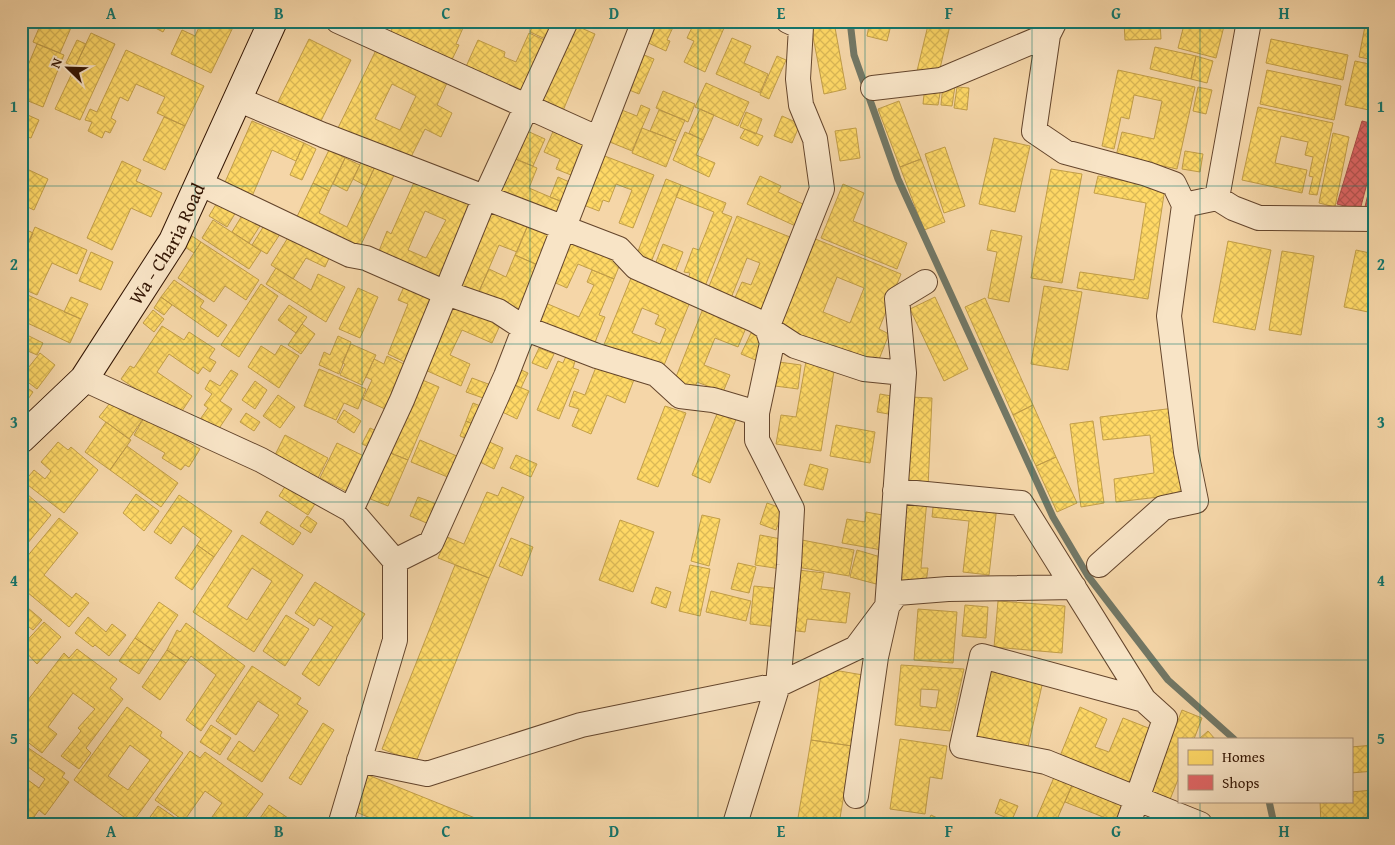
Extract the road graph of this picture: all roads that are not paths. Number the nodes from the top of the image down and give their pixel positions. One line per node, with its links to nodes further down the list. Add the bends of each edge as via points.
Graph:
1 (273, 21): 9 (street, Wa - Charia Road)
2 (338, 21): 10 (street)
3 (566, 21): 10 (street)
4 (644, 21): 11 (street)
5 (1250, 21): 14 (street)
6 (796, 23): 21 (street, via 801,104 815,139 822,189)
7 (1052, 28): 8 (street, via 941,80); 15 (street, via 1034,131 1065,152 1174,184)
8 (873, 88)
9 (237, 99): 12 (street, Wa - Charia Road); 13 (street)
10 (526, 107): 11 (street); 13 (street)
11 (597, 138): 17 (street)
12 (199, 183): 19 (street, via 350,255 366,258); 23 (street, Wa - Charia Road, via 173,241)
13 (485, 197): 17 (street); 19 (street)
14 (1218, 198): 15 (street); 16 (street, via 1259,218)
15 (1184, 205): 29 (street, via 1169,316 1186,452 1196,501 1163,508)
16 (1374, 219)
17 (564, 229): 20 (street); 21 (street, via 619,249 636,267)
18 (925, 282): 22 (street, via 897,299)
19 (446, 292): 20 (street, via 498,311); 27 (street, via 402,400)
20 (524, 328): 24 (street, via 656,374 680,396 713,400); 28 (street, via 506,376 431,543)
21 (767, 328): 22 (street, via 795,346 864,369); 24 (street, via 772,343)
22 (904, 373): 26 (street)
23 (84, 380): 25 (street, Wa - Charia Road); 27 (street, via 261,460)
24 (757, 413): 32 (street, via 756,440 792,509)
25 (21, 439)
26 (895, 491): 30 (street, via 1021,503); 31 (street)
27 (351, 510): 28 (street)
28 (395, 561): 34 (street, via 395,640)
29 (1099, 565)
30 (1074, 587): 31 (street, via 897,593); 33 (street)
31 (887, 608): 32 (street, via 856,648); 35 (street, via 876,657)
32 (778, 685): 34 (street, via 581,725 428,774); 38 (street)
33 (1144, 700): 36 (street, via 1165,718); 36 (street, via 982,656 962,746 1046,762)
34 (359, 760): 37 (street)
35 (856, 796)
36 (1138, 800): 39 (street); 40 (street)
37 (342, 824)
38 (735, 824)
39 (1128, 824)
40 (1200, 824)

